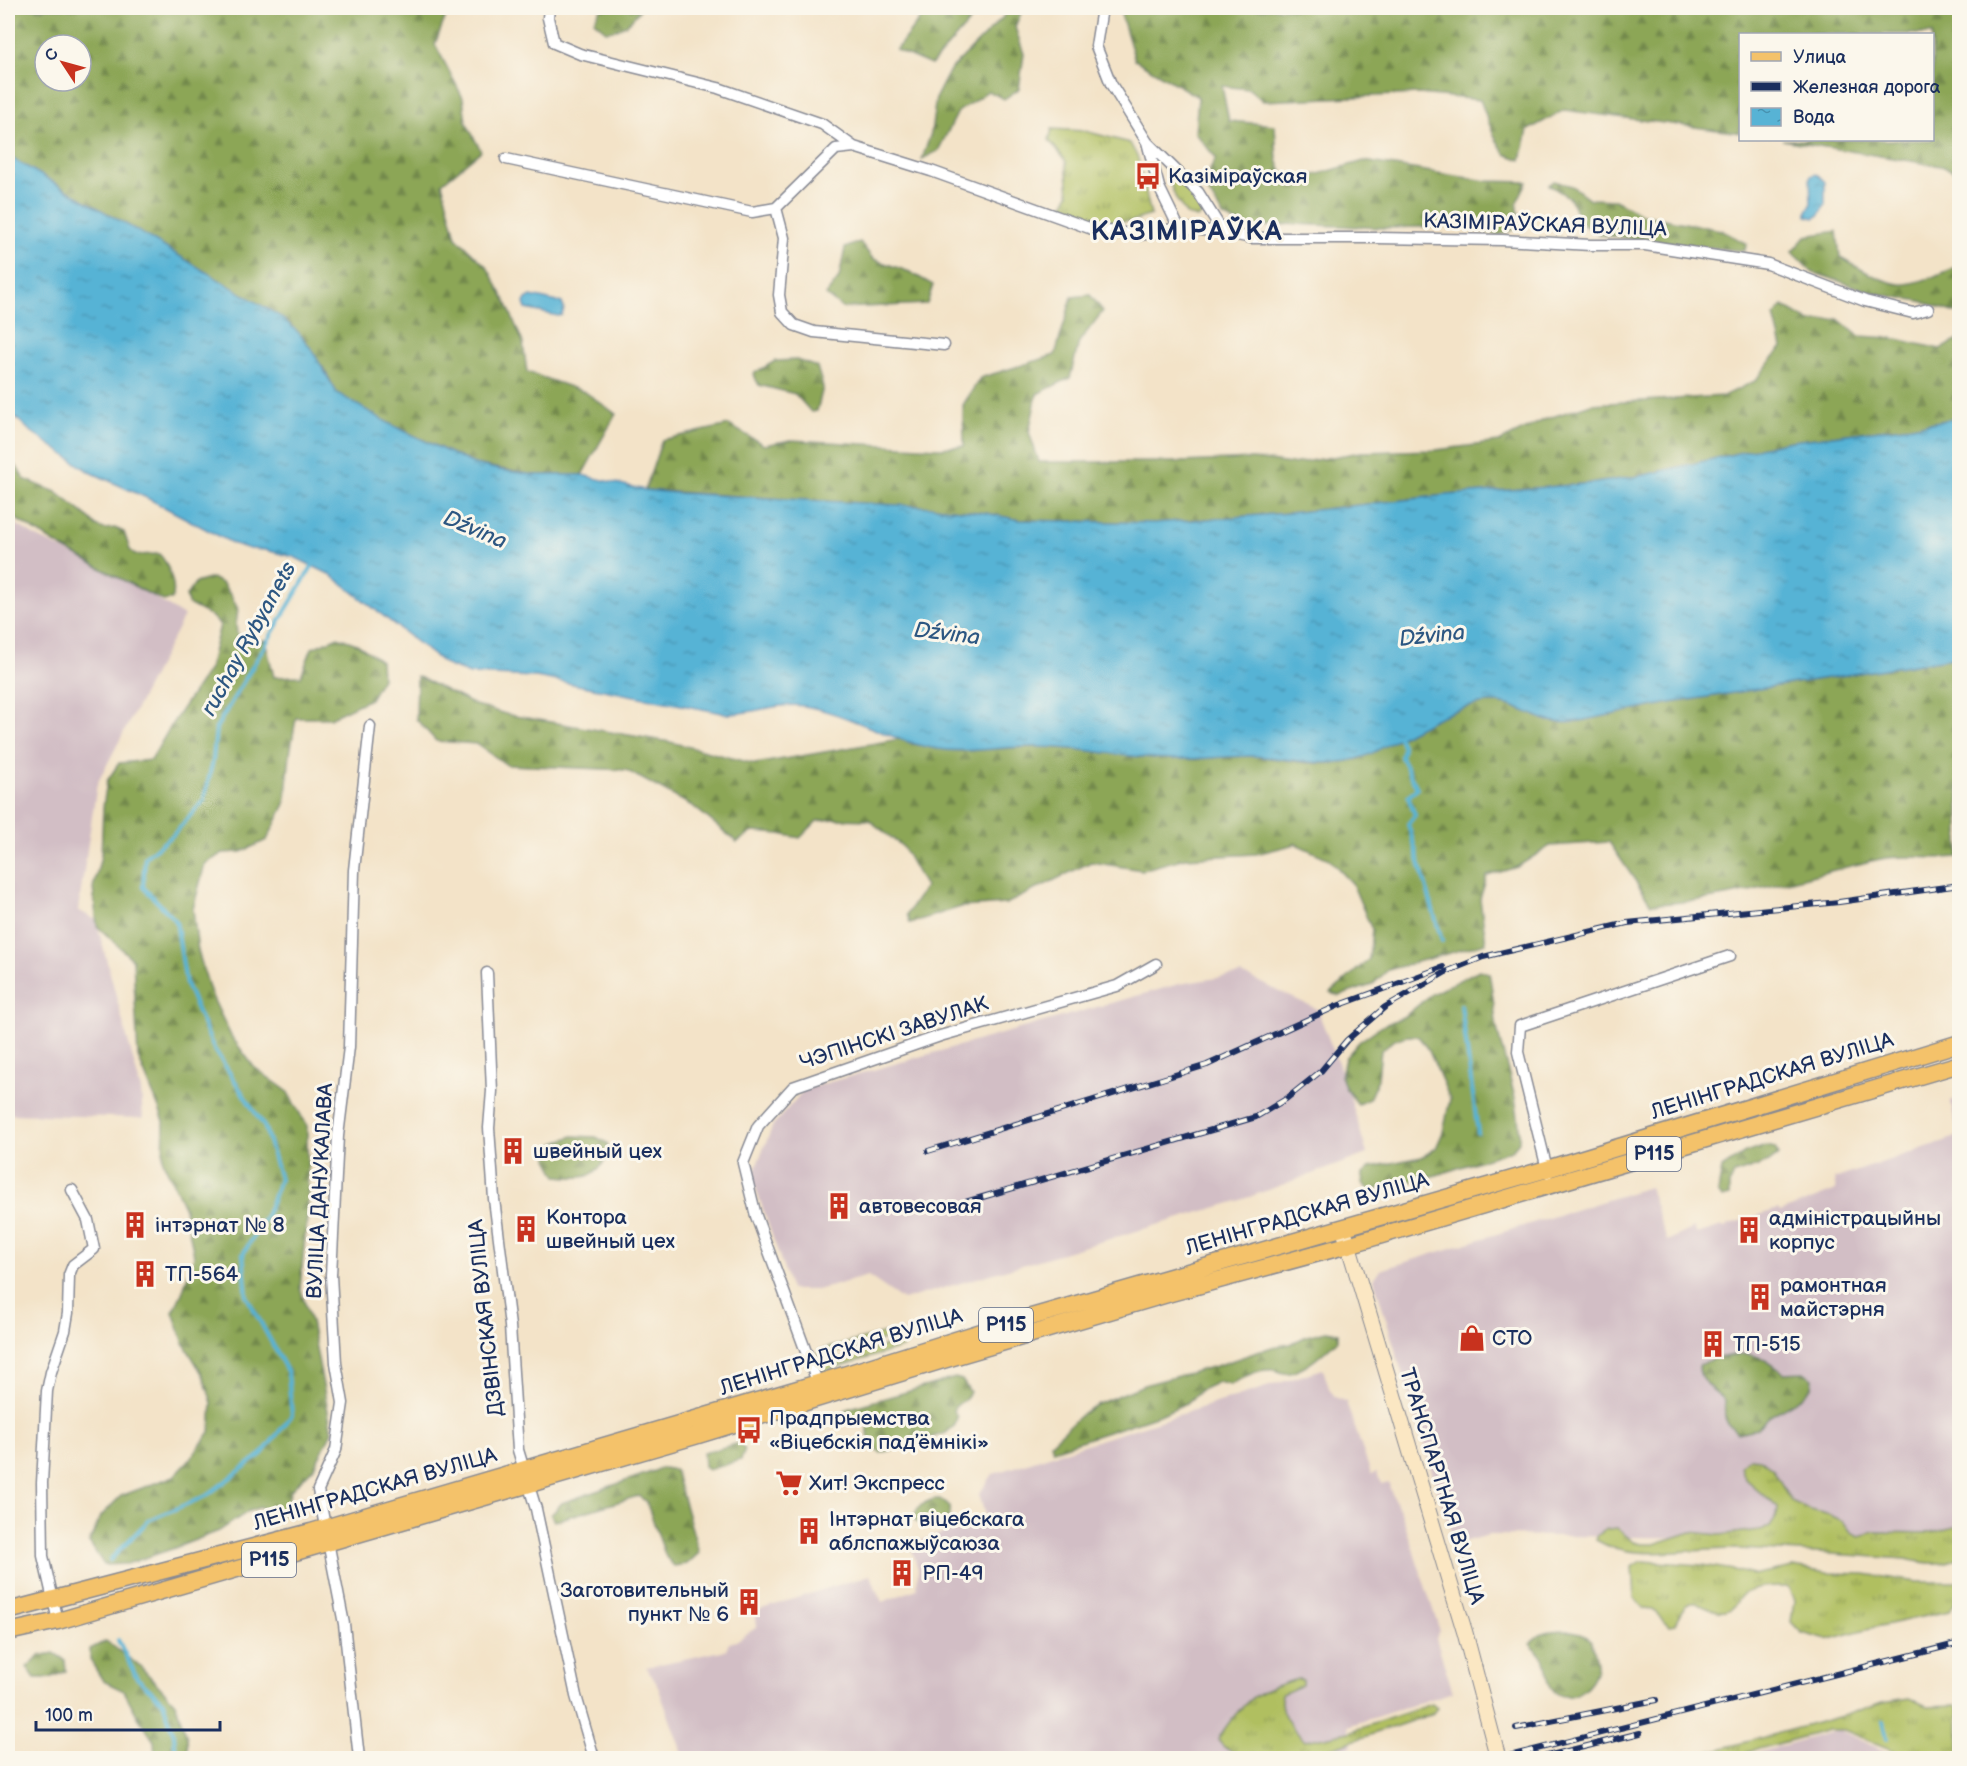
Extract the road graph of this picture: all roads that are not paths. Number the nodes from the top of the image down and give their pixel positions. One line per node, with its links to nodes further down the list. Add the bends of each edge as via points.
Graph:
1 (549, 8): 4 (street, КАЗІМІРАЎСКАЯ ВУЛІЦА, via 554,43 580,54 718,88 822,124)
2 (1102, 8): 3 (street, via 1096,46 1111,84)
3 (1146, 142): 7 (street, via 1159,187); 8 (street, via 1198,192)
4 (854, 147): 6 (street, via 836,149); 7 (street, КАЗІМІРАЎСКАЯ ВУЛІЦА, via 1092,229 1139,235)
5 (506, 159): 6 (street, via 753,212)
6 (776, 208): 10 (street, via 784,238 779,295 782,312 794,325 814,332)
7 (1179, 228): 8 (street, КАЗІМІРАЎСКАЯ ВУЛІЦА)
8 (1223, 232): 9 (street, КАЗІМІРАЎСКАЯ ВУЛІЦА, via 1251,238 1645,245 1768,264 1865,301 1913,313)
9 (1928, 309)
10 (944, 345)
11 (370, 726): 25 (street, ВУЛІЦА ДАНУКАЛАВА, via 354,870 349,1047 338,1136 331,1275 336,1363 343,1403 336,1450 318,1490)
12 (1730, 956): 19 (street, via 1520,1026 1518,1052)
13 (1156, 964): 23 (street, ЧЭПІНСКІ ЗАВУЛАК, via 1117,986 940,1036 793,1087 758,1126 743,1163 756,1216)
14 (488, 973): 24 (street, ДЗВІНСКАЯ ВУЛІЦА, via 493,1188 510,1326 518,1450)
15 (1959, 1042): 17 (main road, ЛЕНІНГРАДСКАЯ ВУЛІЦА / Р115)
16 (1959, 1064): 18 (main road, ЛЕНІНГРАДСКАЯ ВУЛІЦА / Р115)
17 (1789, 1095): 18 (street); 19 (main road, ЛЕНІНГРАДСКАЯ ВУЛІЦА / Р115)
18 (1794, 1113): 19 (main road, ЛЕНІНГРАДСКАЯ ВУЛІЦА / Р115)
19 (1549, 1177): 21 (main road, ЛЕНІНГРАДСКАЯ ВУЛІЦА / Р115); 22 (main road, ЛЕНІНГРАДСКАЯ ВУЛІЦА / Р115)
20 (72, 1190): 26 (street, via 88,1220 94,1249 73,1265 69,1275 65,1331 47,1391 43,1556)
21 (1343, 1227): 22 (main road, ТРАНСПАРТНАЯ ВУЛІЦА); 23 (main road, ЛЕНІНГРАДСКАЯ ВУЛІЦА / Р115, via 1010,1323)
22 (1348, 1245): 23 (main road, ЛЕНІНГРАДСКАЯ ВУЛІЦА / Р115); 32 (main road, ТРАНСПАРТНАЯ ВУЛІЦА, via 1465,1634)
23 (820, 1390): 24 (main road, ЛЕНІНГРАДСКАЯ ВУЛІЦА / Р115, via 685,1439)
24 (526, 1477): 25 (main road, ЛЕНІНГРАДСКАЯ ВУЛІЦА / Р115); 31 (street, ДЗВІНСКАЯ ВУЛІЦА)
25 (327, 1535): 26 (main road, ЛЕНІНГРАДСКАЯ ВУЛІЦА / Р115); 28 (main road, ЛЕНІНГРАДСКАЯ ВУЛІЦА / Р115); 30 (street, ВУЛІЦА ДАНУКАЛАВА, via 344,1624)
26 (52, 1600): 27 (main road, ЛЕНІНГРАДСКАЯ ВУЛІЦА / Р115); 28 (street)
27 (8, 1611)
28 (58, 1621): 29 (main road, ЛЕНІНГРАДСКАЯ ВУЛІЦА / Р115)
29 (8, 1632)
30 (359, 1758)
31 (594, 1758)
32 (1498, 1758)

